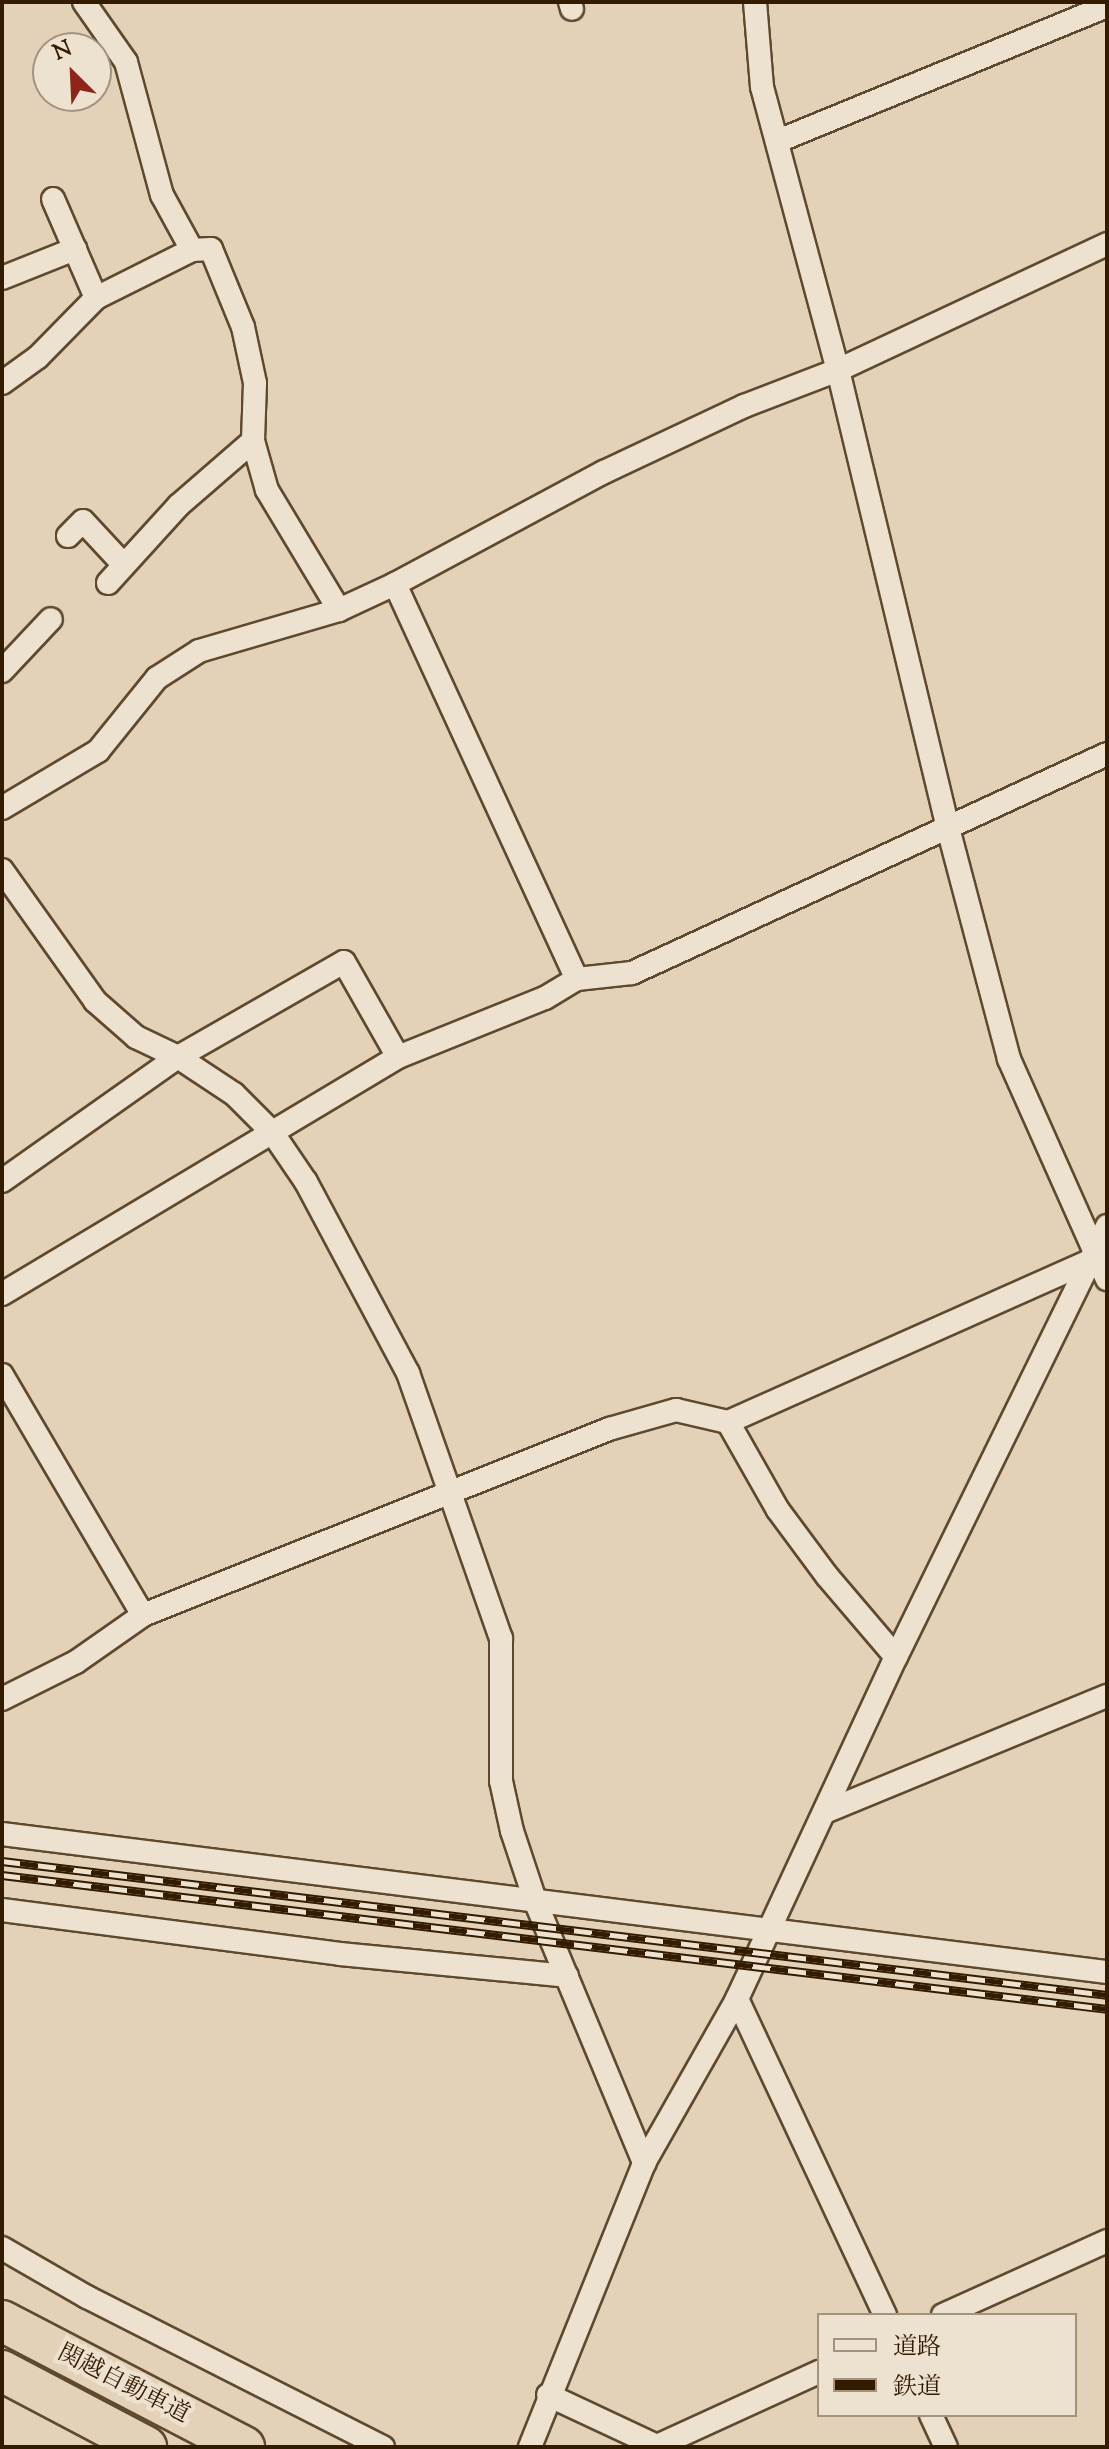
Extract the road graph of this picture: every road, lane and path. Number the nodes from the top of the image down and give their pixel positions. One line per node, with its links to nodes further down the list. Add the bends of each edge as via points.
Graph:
1 (84, 2): 8 (street, via 126,62 162,195)
2 (755, 2): 4 (street, via 762,87)
3 (1107, 6): 4 (street)
4 (778, 141): 11 (street)
5 (53, 199): 7 (street)
6 (1107, 244): 11 (street)
7 (75, 249): 9 (street); 10 (street)
8 (192, 250): 10 (street); 13 (street, via 211,249 243,327 255,383)
9 (2, 278)
10 (96, 298): 12 (street, via 38,357)
11 (838, 370): 17 (street, via 744,406 604,472); 23 (street)
12 (2, 383)
13 (253, 441): 15 (street, via 179,505); 18 (street, via 267,490)
14 (68, 536): 15 (street, via 83,521)
15 (124, 565): 16 (street)
16 (108, 583)
17 (395, 584): 18 (street); 25 (street)
18 (339, 610): 22 (street, via 199,651 157,678 98,751)
19 (51, 619): 20 (street)
20 (2, 671)
21 (1107, 754): 23 (street)
22 (2, 808)
23 (948, 828): 25 (street, via 632,973); 31 (street, via 1009,1059)
24 (2, 870): 26 (street, via 95,1001 136,1037)
25 (577, 979): 27 (street, via 545,998)
26 (178, 1057): 27 (street, via 344,962); 28 (street, via 234,1094); 29 (street)
27 (398, 1057): 28 (street)
28 (272, 1132): 33 (street); 36 (street, via 306,1182 408,1373)
29 (2, 1181)
30 (1107, 1226): 31 (street)
31 (1092, 1257): 32 (street); 35 (street); 38 (street)
32 (1107, 1279)
33 (2, 1294)
34 (2, 1375): 37 (street)
35 (728, 1422): 36 (street, via 689,1410 661,1412); 38 (street, via 778,1510)
36 (451, 1492): 37 (street); 43 (street, via 501,1638 501,1781)
37 (143, 1615): 40 (street, via 76,1662)
38 (896, 1657): 41 (street)
39 (1107, 1696): 41 (street)
40 (2, 1699)
41 (825, 1812): 45 (street)
42 (2, 1834): 43 (street)
43 (536, 1903): 45 (street); 47 (street)
44 (2, 1910): 47 (street, via 340,1954)
45 (766, 1930): 46 (street); 48 (street)
46 (1107, 1972)
47 (567, 1976): 49 (street)
48 (737, 1999): 49 (street); 52 (street)
49 (644, 2163): 57 (street)
50 (1107, 2241): 53 (street)
51 (2, 2248): 61 (street, via 100,2304)
52 (884, 2313)
53 (947, 2313)
54 (2, 2321): 60 (highway, 関越自動車道)
55 (2, 2371): 59 (highway, 関越自動車道)
56 (817, 2373): 57 (street, via 657,2446)
57 (548, 2395): 62 (street)
58 (932, 2417): 63 (street)
59 (146, 2447)
60 (244, 2447)
61 (383, 2447)
62 (530, 2447)
63 (946, 2447)

